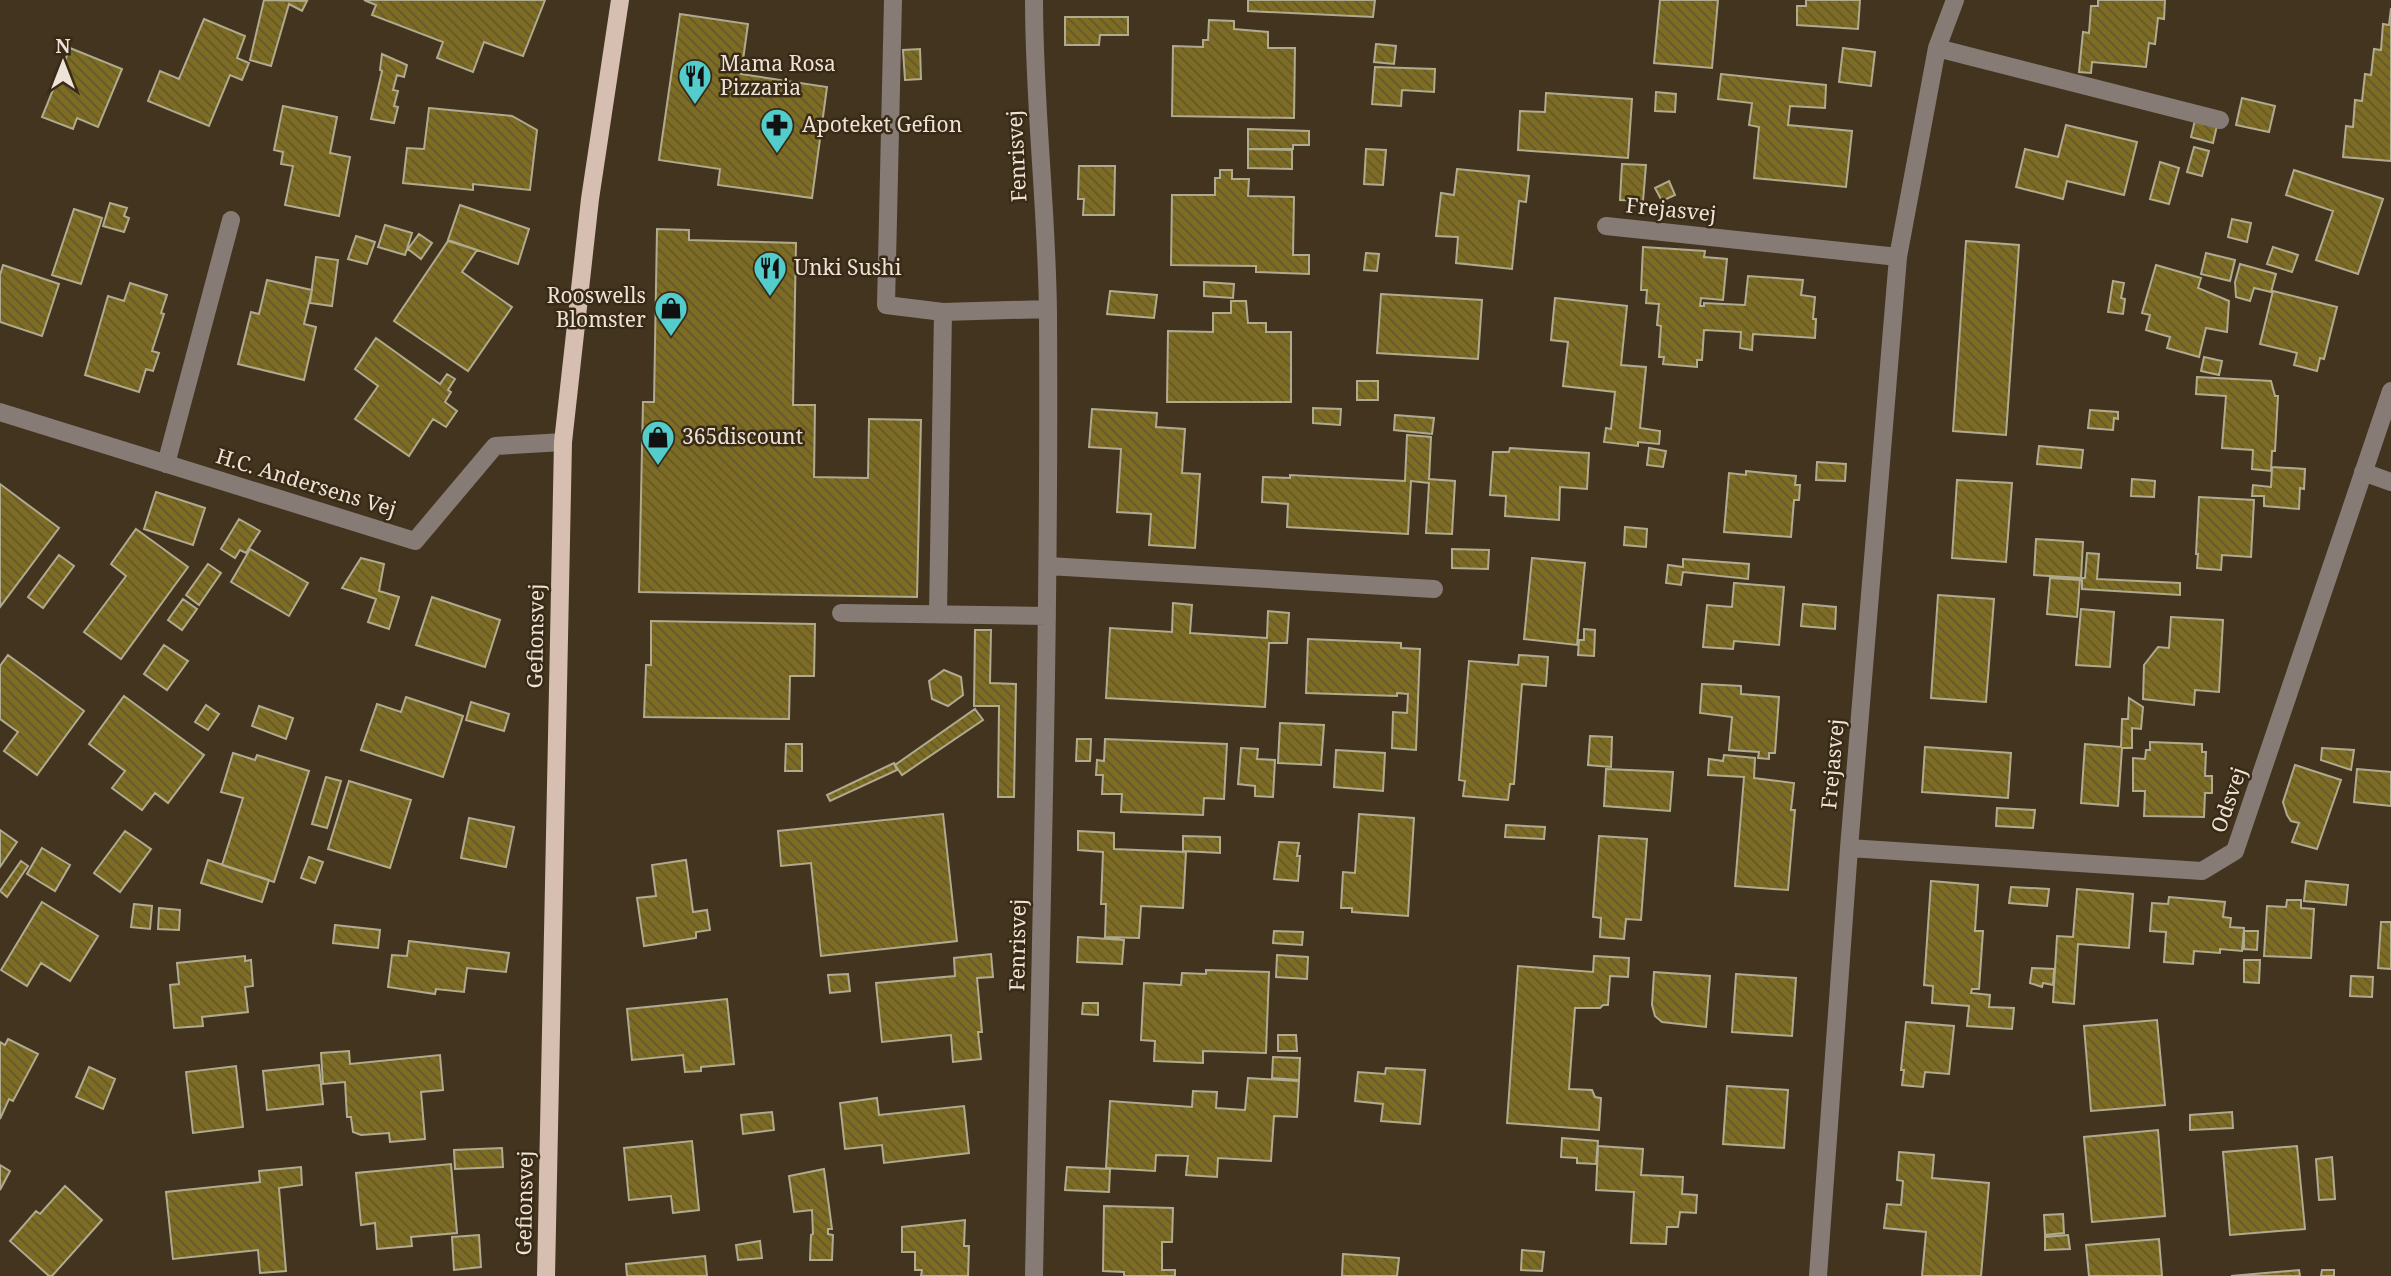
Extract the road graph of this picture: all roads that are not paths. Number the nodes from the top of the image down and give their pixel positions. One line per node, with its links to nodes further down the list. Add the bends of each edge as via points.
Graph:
1 (620, 0): 14 (main road, Gefionsvej, via 590,199)
2 (892, 0): 11 (street, via 887,305)
3 (1034, 0): 10 (street, Fenrisvej)
4 (1955, 0): 5 (street, Frejasvej)
5 (1937, 48): 6 (street); 9 (street, Frejasvej)
6 (2221, 120)
7 (231, 220): 15 (street)
8 (1606, 226): 9 (street, Frejasvej)
9 (1898, 257): 23 (street, Frejasvej)
10 (1048, 309): 11 (street); 18 (street, Fenrisvej)
11 (943, 312): 21 (street)
12 (2391, 391): 16 (street, Odsvej)
13 (0, 412): 15 (street, H.C. Andersens Vej)
14 (563, 442): 15 (street, H.C. Andersens Vej, via 495,446 415,541); 24 (main road, Gefionsvej)
15 (166, 464)
16 (2363, 472): 17 (street); 23 (street, Odsvej, via 2235,851 2202,871)
17 (2391, 482)
18 (1048, 566): 19 (street); 22 (street, Fenrisvej)
19 (1434, 589)
20 (841, 613): 21 (street)
21 (938, 614): 22 (street)
22 (1047, 616): 25 (street, Fenrisvej)
23 (1849, 848): 26 (street, Frejasvej)
24 (546, 1276)
25 (1034, 1276)
26 (1818, 1276)

